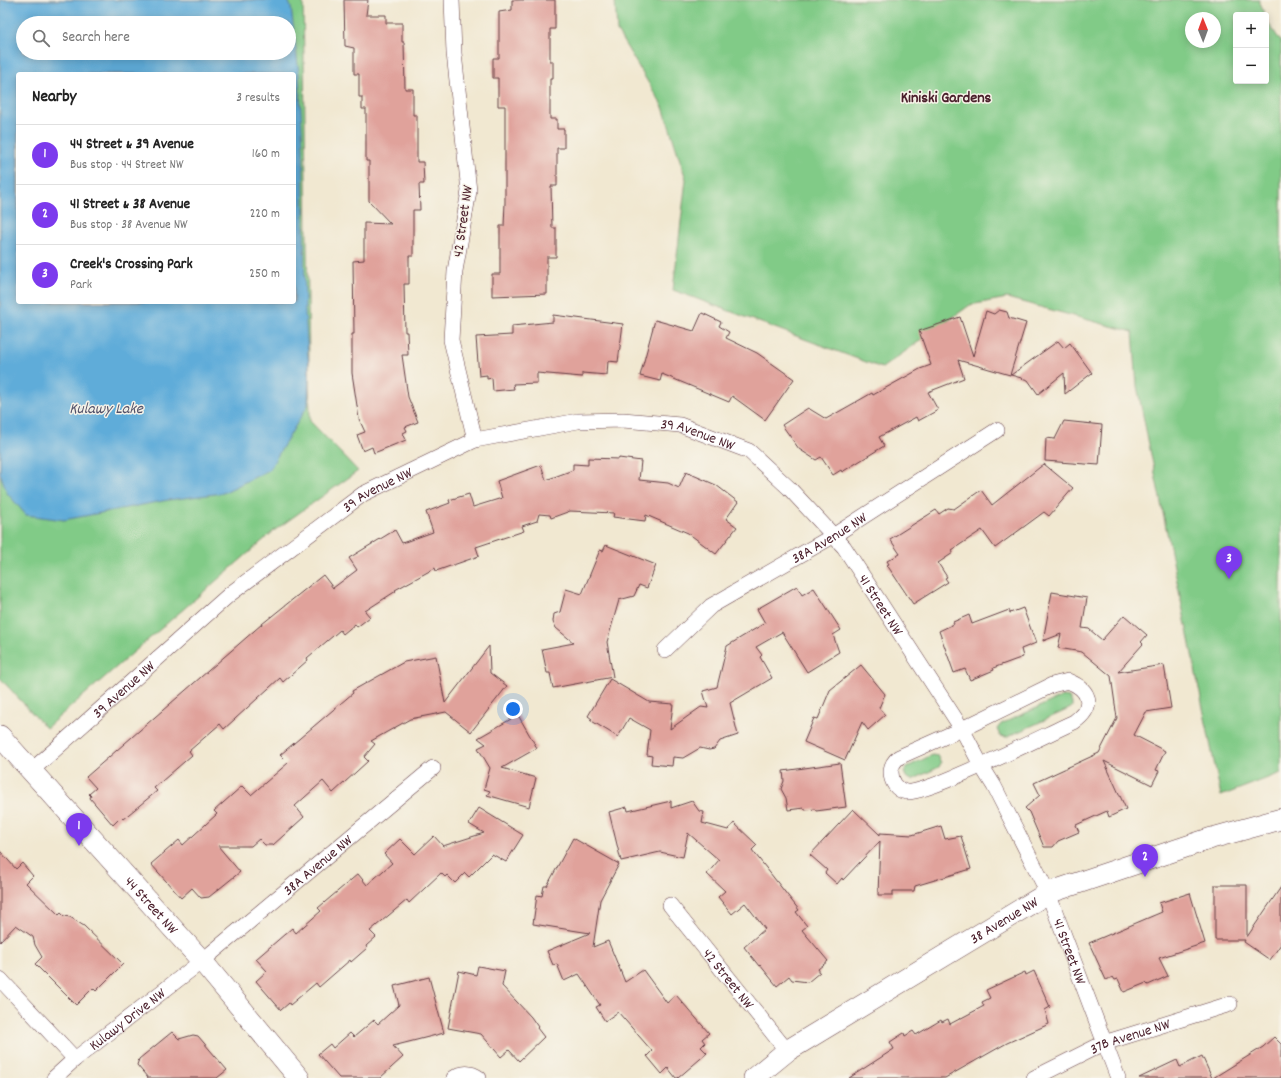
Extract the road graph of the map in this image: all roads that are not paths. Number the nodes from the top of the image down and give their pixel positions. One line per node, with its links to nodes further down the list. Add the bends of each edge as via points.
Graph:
1 (452, 0): 3 (street, 42 Street NW, via 454,53 469,191 455,272 451,340)
2 (997, 430): 5 (street, 38A Avenue NW)
3 (475, 440): 4 (street, 39 Avenue NW, via 578,421 623,420 680,425 749,451); 11 (street, 39 Avenue NW, via 363,494 230,594)
4 (789, 488): 5 (street, 41 Street NW)
5 (833, 536): 6 (street, 38A Avenue NW, via 710,606); 7 (street, 41 Street NW, via 844,547)
6 (665, 650)
7 (962, 729): 9 (street, 41 Street NW); 9 (street, via 899,757 892,763 892,781 905,792 919,791); 9 (street, via 1062,682 1076,684 1087,697 1086,712 1074,722)
8 (0, 736): 11 (street, 44 Street NW)
9 (981, 765): 13 (street, 41 Street NW)
10 (433, 768): 15 (street, 38A Avenue NW)
11 (32, 770): 15 (street, 44 Street NW)
12 (1281, 819): 13 (street, 38 Avenue NW, via 1212,838)
13 (1048, 893): 18 (street, 41 Street NW); 19 (street, 38 Avenue NW)
14 (670, 905): 19 (street, 42 Street NW)
15 (202, 961): 20 (street, Kulawy Drive NW); 22 (street, 44 Street NW)
16 (0, 979): 20 (street)
17 (1230, 1004): 18 (street, 37B Avenue NW)
18 (1104, 1043): 26 (street, 37B Avenue NW); 27 (street, 41 Street NW)
19 (787, 1051): 25 (street, 38 Avenue NW)
20 (75, 1059): 21 (street, Kulawy Drive NW)
21 (54, 1078)
22 (299, 1078)
23 (454, 1078): 24 (street, via 469,1073)
24 (479, 1078)
25 (754, 1078)
26 (1034, 1078)
27 (1118, 1078)

